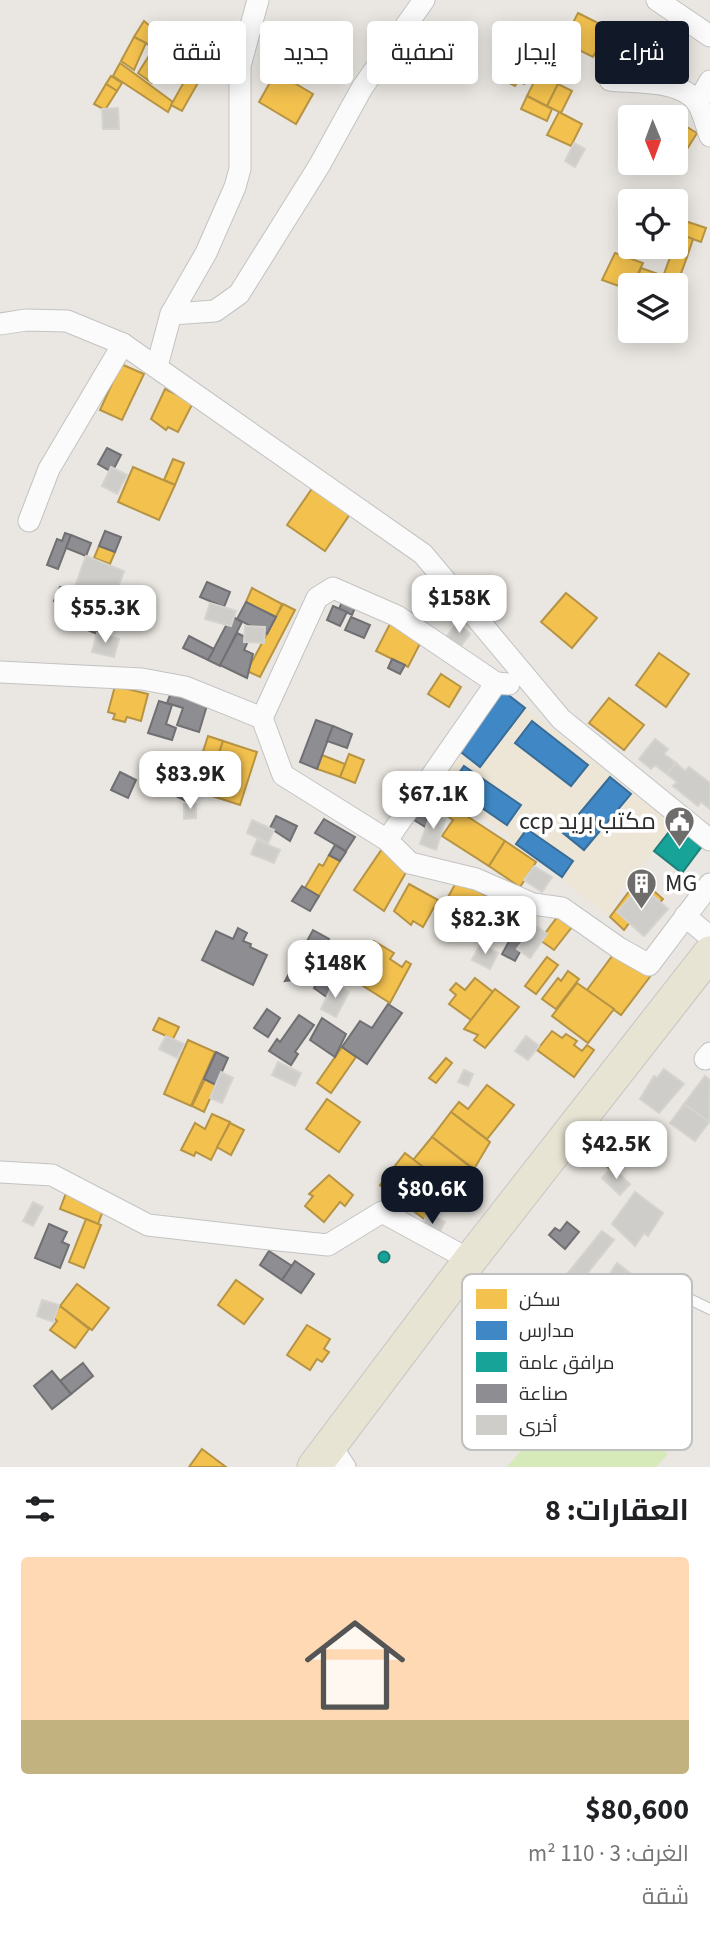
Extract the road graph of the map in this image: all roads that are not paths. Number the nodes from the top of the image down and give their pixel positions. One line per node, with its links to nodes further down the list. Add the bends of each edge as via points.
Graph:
1 (258, 0): 9 (street, via 240,66 236,187)
2 (424, 0): 9 (street, via 362,88 320,166 239,294 215,311)
3 (657, 0): 4 (street)
4 (710, 36)
5 (710, 81): 7 (street)
6 (649, 84): 7 (street, via 685,92)
7 (698, 102): 8 (street)
8 (710, 136)
9 (171, 314): 12 (street)
10 (0, 324): 11 (street, via 67,321)
11 (123, 344): 12 (street); 13 (street, via 49,469)
12 (156, 366): 16 (street, via 423,554)
13 (29, 521)
14 (0, 672): 17 (street, via 142,679 185,687)
15 (496, 683): 16 (street); 17 (street, via 397,615 333,588 317,597); 18 (street)
16 (532, 686): 19 (street, via 561,719)
17 (261, 718): 18 (street, via 283,775)
18 (387, 840): 21 (street, via 410,863 476,879 533,904 562,908 649,965)
19 (710, 840)
20 (710, 884): 21 (street)
21 (685, 916): 22 (street)
22 (710, 937)
23 (710, 953): 25 (main road)
24 (0, 1172): 25 (street, via 52,1175 148,1226 279,1240 328,1245 382,1212)
25 (470, 1260): 28 (main road)
26 (692, 1300): 27 (lane)
27 (710, 1308)
28 (330, 1460)

